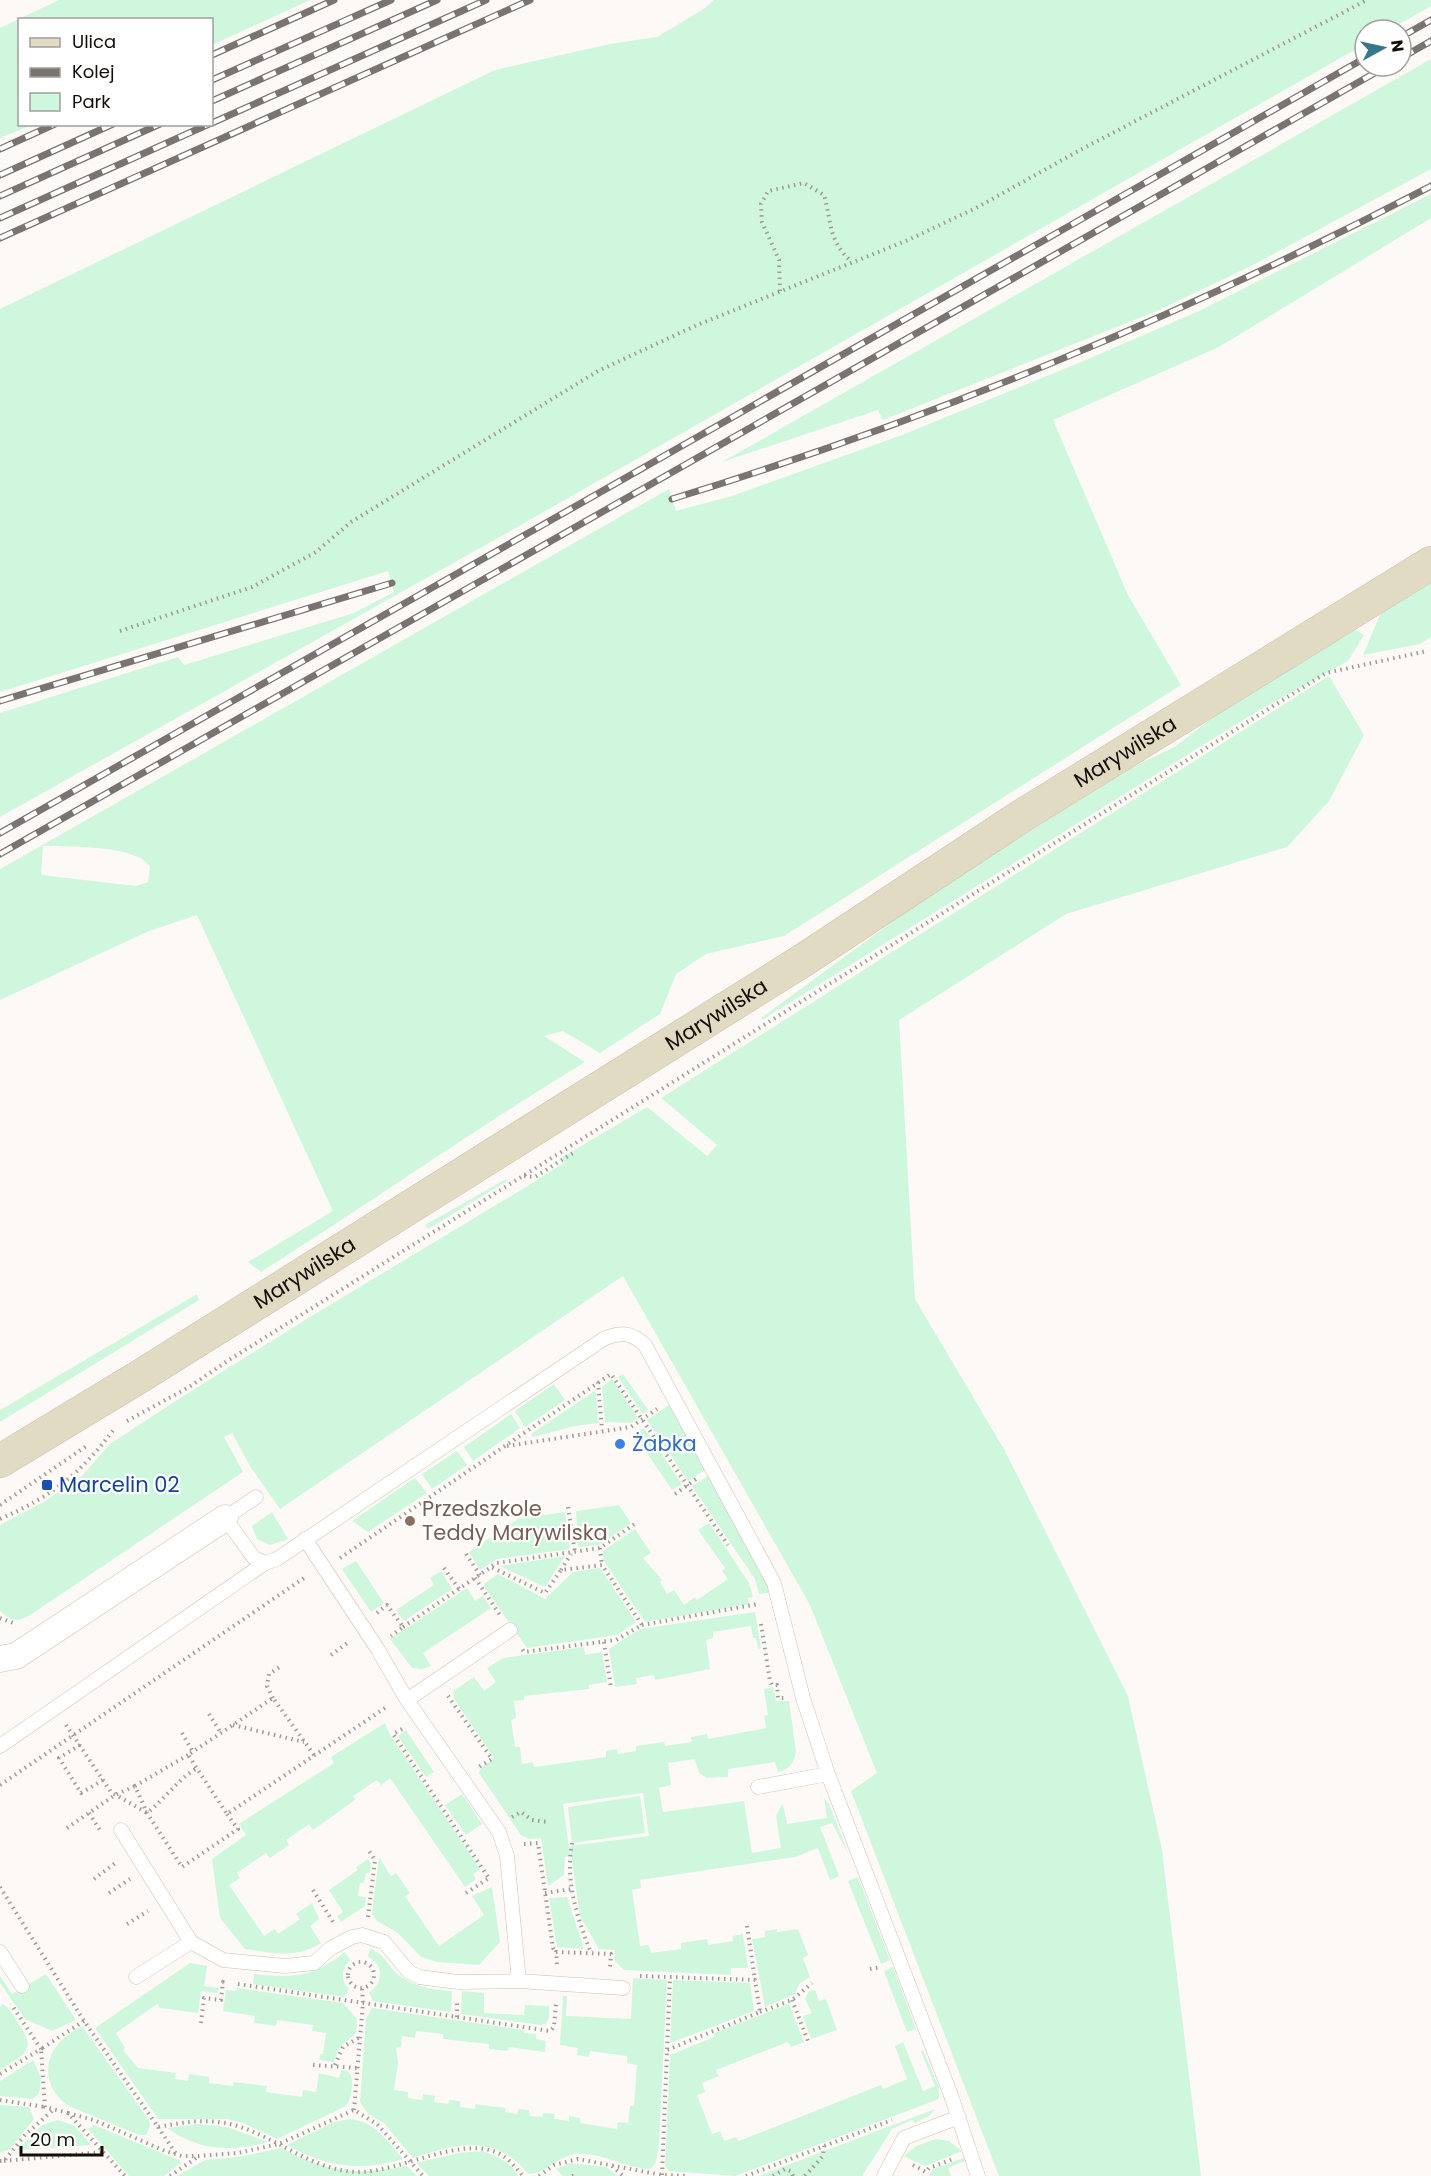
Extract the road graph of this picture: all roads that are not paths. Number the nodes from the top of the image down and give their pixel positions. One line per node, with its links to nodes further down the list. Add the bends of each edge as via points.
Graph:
1 (1431, 563): 2 (street, Marywilska, via 1020,818 537,1128)
2 (0, 1461)
3 (256, 1497): 4 (lane)
4 (225, 1518): 6 (lane, via 254,1558); 8 (street, via 16,1656)
5 (305, 1539): 6 (lane); 9 (lane); 11 (lane, via 612,1335 634,1335 645,1345 774,1583)
6 (265, 1563): 10 (lane)
7 (510, 1630): 9 (lane)
8 (0, 1659)
9 (400, 1701): 17 (lane, via 499,1832 509,1868)
10 (0, 1746)
11 (828, 1774): 12 (lane); 20 (lane)
12 (758, 1787)
13 (121, 1830): 14 (lane)
14 (191, 1942): 16 (lane); 17 (lane, via 223,1960 285,1966 314,1963 331,1948 362,1935 384,1942 408,1971 419,1977 458,1982)
15 (0, 1952): 18 (lane)
16 (136, 1977)
17 (519, 1982): 19 (lane)
18 (22, 1986)
19 (623, 1988)
20 (958, 2117): 21 (lane, via 904,2138); 22 (lane)
21 (884, 2176)
22 (978, 2176)

